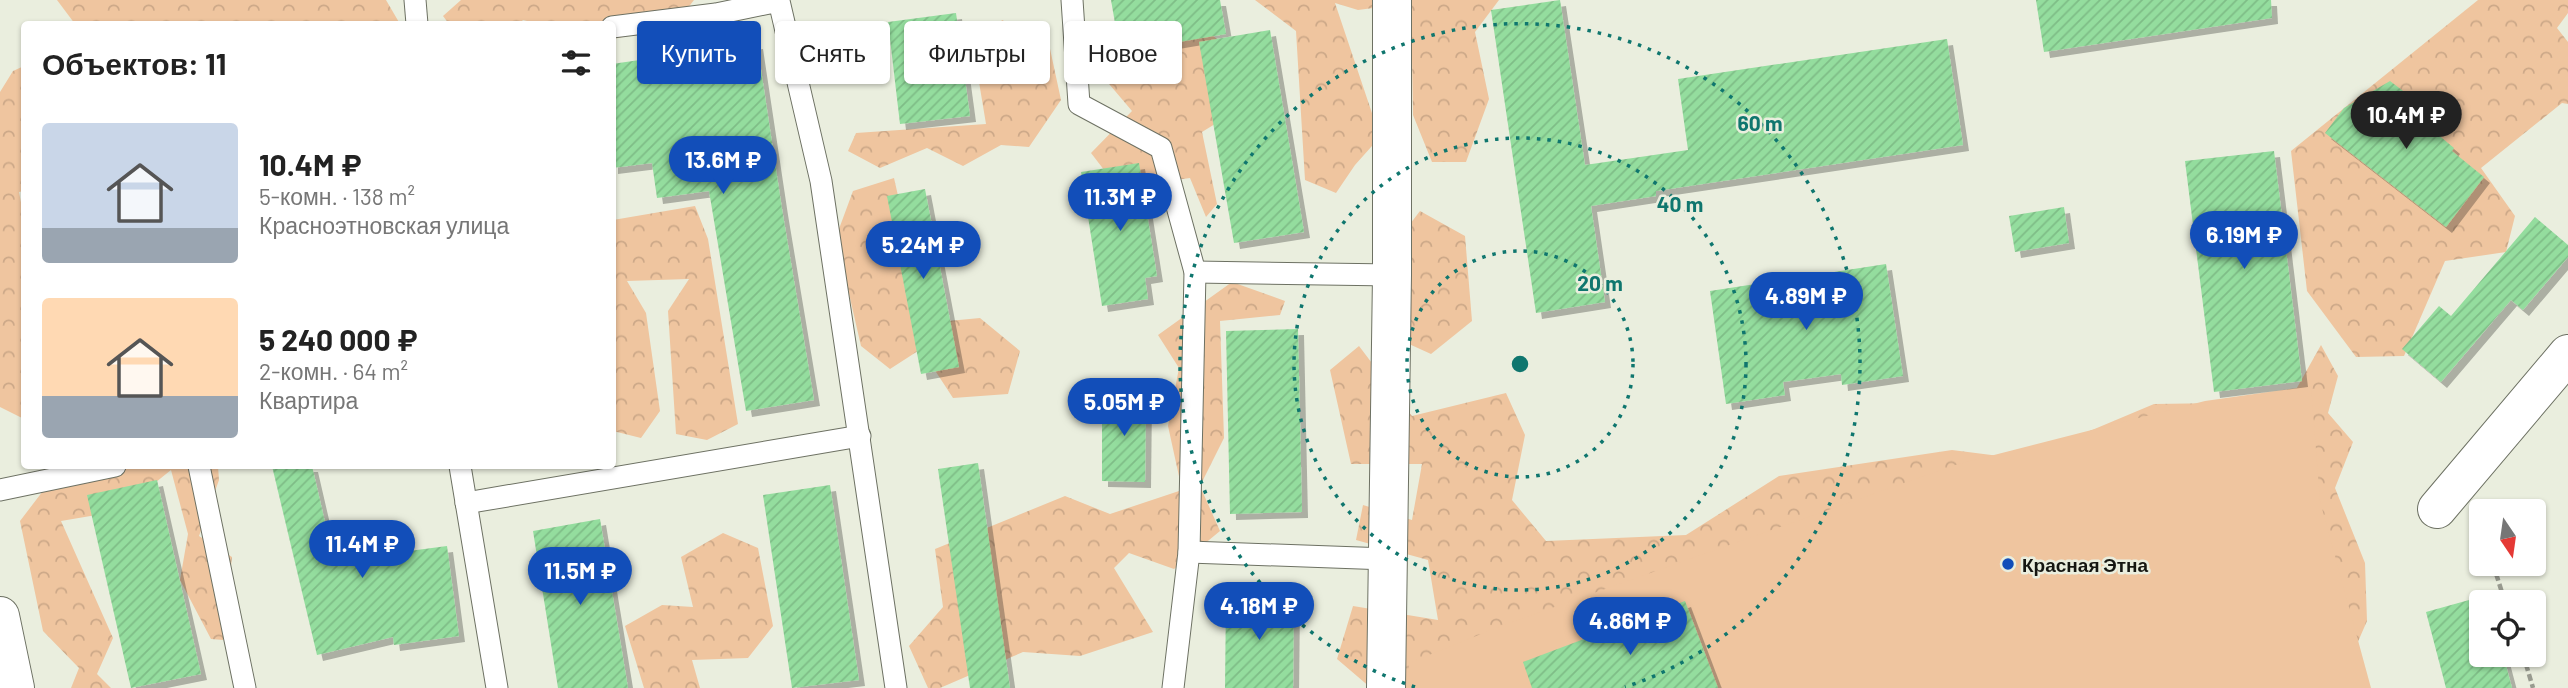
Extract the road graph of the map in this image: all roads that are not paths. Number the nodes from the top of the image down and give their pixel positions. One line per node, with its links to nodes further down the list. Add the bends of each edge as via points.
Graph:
1 (415, 0): 5 (lane)
2 (1072, 0): 7 (lane, via 1079,104 1161,148)
3 (1392, 0): 8 (street)
4 (715, 7): 6 (lane); 10 (lane, via 779,1 821,181)
5 (417, 21)
6 (616, 26)
7 (1195, 272): 8 (lane); 17 (lane)
8 (1392, 275): 18 (street)
9 (2568, 354): 16 (street)
10 (860, 436): 15 (lane); 23 (lane)
11 (101, 469): 14 (lane)
12 (200, 469): 21 (lane)
13 (460, 469): 15 (lane)
14 (0, 490)
15 (466, 503): 22 (lane)
16 (2437, 509)
17 (1189, 552): 18 (lane); 24 (lane)
18 (1387, 558): 25 (street)
19 (0, 616): 20 (street)
20 (15, 688)
21 (245, 688)
22 (497, 688)
23 (896, 688)
24 (1173, 688)
25 (1386, 688)

